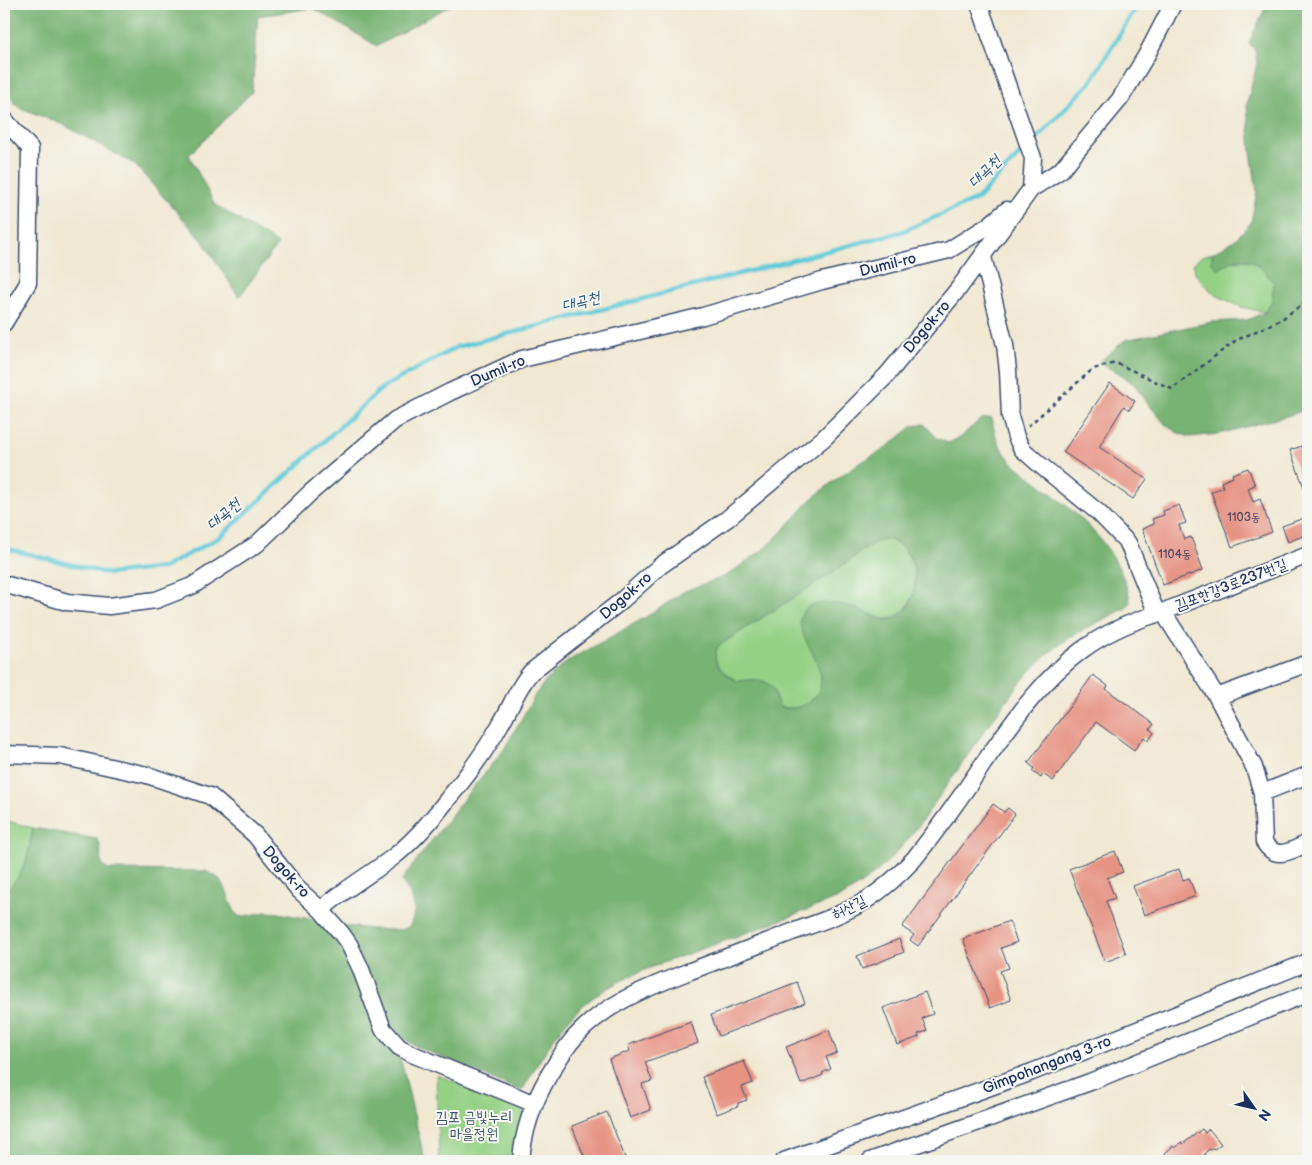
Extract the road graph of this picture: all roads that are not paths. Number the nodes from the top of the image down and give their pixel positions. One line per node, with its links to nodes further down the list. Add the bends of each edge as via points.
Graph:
1 (979, 4): 4 (street, via 1032,155)
2 (1173, 4): 4 (street, Dogok-ro, via 1120,99 1061,170)
3 (4, 119): 6 (street, via 30,148 30,157 28,283)
4 (1031, 189): 5 (street, Dogok-ro); 8 (street, Dumil-ro, via 988,226 949,250 703,316 522,359 450,392 395,420 256,544 192,586 156,600 109,606 67,602)
5 (983, 257): 9 (street, via 1005,345 1010,416 1016,437 1022,449 1099,513 1128,543); 16 (street, Dogok-ro, via 886,376 824,438 727,519 660,566 531,672 478,761 409,844)
6 (4, 322)
7 (1308, 555): 9 (street, 김포한강3로237번길)
8 (4, 584)
9 (1160, 613): 11 (street, 김포한강3로237번길); 19 (street, 허산길, via 1133,621 1097,640 1054,674 1014,722 914,860 884,888 840,914 646,988 616,1003 574,1038)
10 (1308, 663): 11 (street)
11 (1217, 697): 14 (street, 김포한강3로237번길, via 1254,767)
12 (4, 754): 16 (street, Dogok-ro, via 60,756 147,775 210,796 255,835 300,890)
13 (1308, 775): 14 (street)
14 (1262, 793): 15 (street, 김포한강3로237번길, via 1263,834 1268,849 1284,853)
15 (1308, 843)
16 (321, 910): 19 (street, via 349,944 383,1029 399,1047)
17 (1308, 962): 21 (street, Gimpohangang 3-ro, via 1032,1072)
18 (1308, 993): 22 (street, Gimpohangang 3-ro, via 1090,1082)
19 (535, 1104): 20 (street, 허산길)
20 (521, 1161)
21 (784, 1161)
22 (870, 1161)

